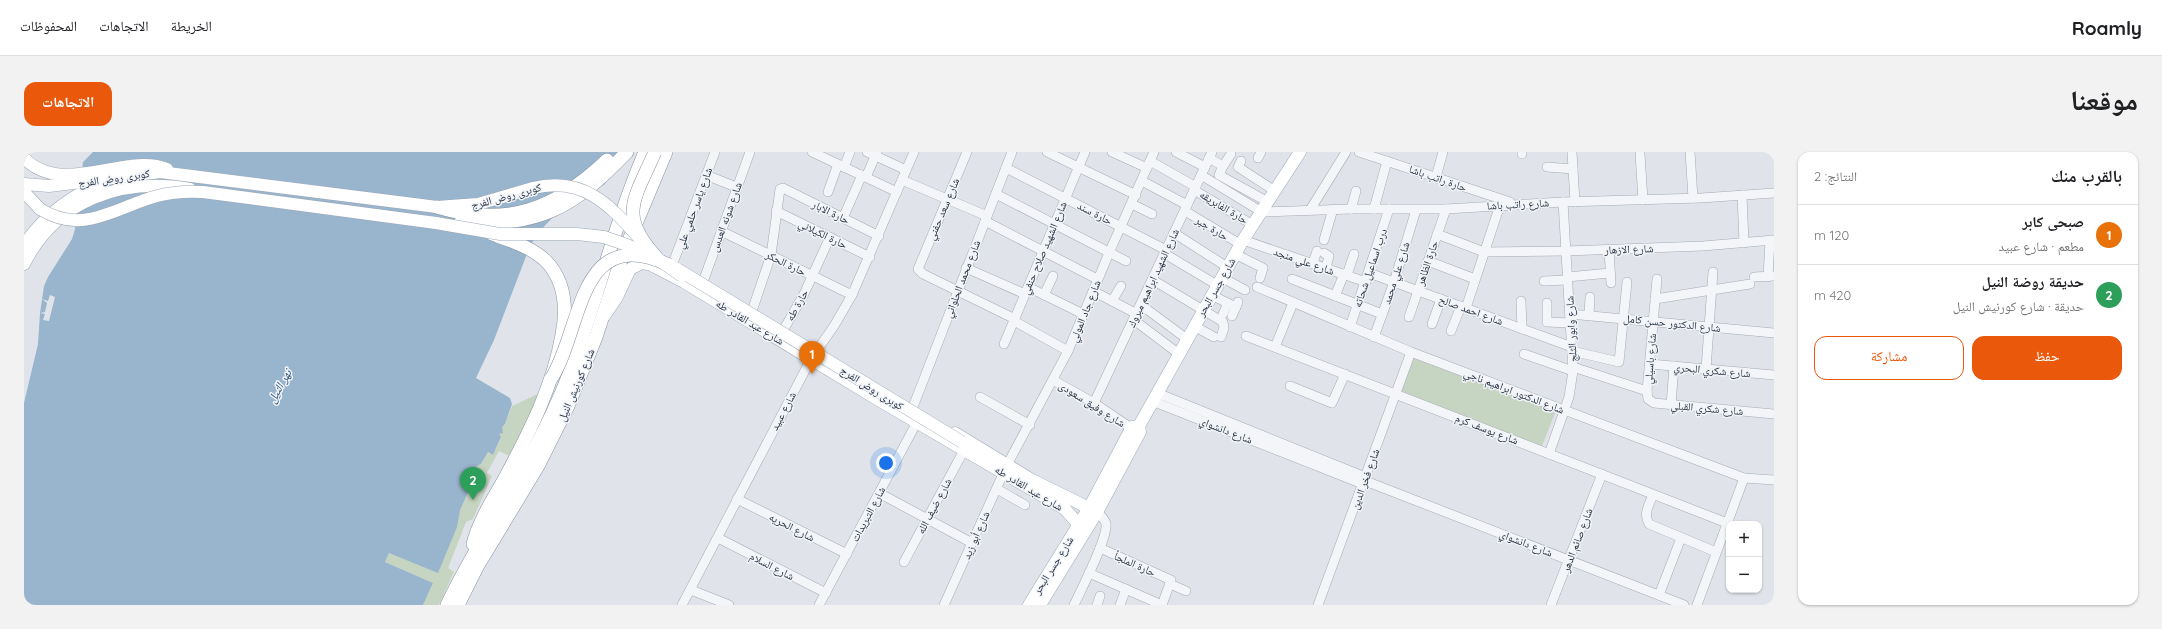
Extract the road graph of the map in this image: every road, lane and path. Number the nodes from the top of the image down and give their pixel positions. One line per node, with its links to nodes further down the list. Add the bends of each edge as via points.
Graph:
1 (615, 152): 69 (highway, via 568,194 532,210 493,216 453,212)
2 (628, 152): 85 (highway, bridge, via 584,193 551,212 508,223)
3 (645, 152): 231 (highway, شارع كورنيش النيل, via 627,197 557,403 528,461)
4 (655, 152): 111 (highway, bridge, via 636,194 634,227 639,237)
5 (666, 152): 83 (highway, شارع كورنيش النيل)
6 (715, 152): 40 (street, شارع ياسر حلمي علي)
7 (750, 152): 47 (street, شارع شونه العدس)
8 (812, 152): 31 (street)
9 (850, 152): 31 (street)
10 (914, 152): 37 (street, شارع عبيد)
11 (967, 152): 61 (street, شارع سعد حفني)
12 (1012, 152): 35 (street, شارع محمد الحلواني)
13 (1047, 152): 33 (street)
14 (1085, 152): 33 (street, شارع الشهيد صلاح حنفي)
15 (1112, 152): 28 (street, حارة الفابريقه)
16 (1176, 152): 38 (street)
17 (1346, 152): 78 (street)
18 (1359, 152): 30 (street, حارة راتب باشا)
19 (1443, 152): 43 (street)
20 (1572, 152): 36 (street)
21 (1690, 152): 60 (street)
22 (873, 153): 37 (street); 41 (street)
23 (1296, 153): 49 (main road, شارع جسر البحر)
24 (1231, 154): 32 (street)
25 (1640, 154): 62 (street)
26 (1211, 155): 32 (street); 38 (street, شارع الشهيد ابراهيم مبروك)
27 (24, 158): 39 (main road, via 34,167 55,174 137,163 160,164)
28 (1150, 160): 45 (street, شارع جاد المولي); 48 (street, حارة الفابريقه)
29 (1241, 161): 49 (street, via 1238,167)
30 (1387, 161): 43 (street, حارة راتب باشا); 75 (street)
31 (841, 166): 41 (street); 53 (street)
32 (1223, 166): 72 (street, via 1219,175)
33 (1078, 167): 57 (street); 59 (street, شارع الشهيد صلاح حنفي)
34 (1547, 167): 36 (street)
35 (1006, 168): 56 (street, شارع محمد الحلواني); 59 (street, حارة سند)
36 (1573, 169): 65 (street)
37 (906, 170): 44 (street, شارع عبيد)
38 (1203, 171): 48 (street, شارع الشهيد ابراهيم مبروك); 72 (street)
39 (173, 173): 42 (main road, كوبرى روض الفرج, via 142,172); 69 (main road, كوبرى روض الفرج)
40 (706, 175): 47 (street); 111 (street, شارع ياسر حلمي علي)
41 (864, 176): 54 (street); 82 (street)
42 (118, 177): 46 (main road, كوبرى روض الفرج, via 50,186); 98 (main road, via 95,186 61,205 43,221)
43 (1436, 177): 67 (street, حارة راتب باشا)
44 (902, 180): 54 (street, شارع عبيد); 61 (street)
45 (1142, 181): 57 (street, شارع جاد المولي); 70 (street, حارة جبر)
46 (24, 184)
47 (736, 187): 89 (street, شارع شونه العدس)
48 (1195, 188): 70 (street, شارع الشهيد ابراهيم مبروك); 87 (street, حارة الفابريقه)
49 (1275, 191): 72 (main road, شارع جسر البحر)
50 (1356, 191): 74 (street)
51 (24, 192): 71 (main road)
52 (203, 192): 71 (main road, كوبرى روض الفرج, bridge, via 186,191 157,196 94,219 64,219); 85 (main road, كوبرى روض الفرج, bridge); 113 (main road, bridge, via 159,185 102,194 84,202 58,220 36,244)
53 (828, 192)
54 (897, 192): 93 (street, شارع عبيد)
55 (1774, 193): 58 (street, شارع راتب باشا)
56 (996, 194): 84 (street, شارع محمد الحلواني); 86 (street)
57 (1136, 195): 66 (street, شارع جاد المولي)
58 (1742, 195): 60 (street, شارع راتب باشا); 97 (street)
59 (1066, 198): 86 (street, شارع الشهيد صلاح حنفي); 88 (street, حارة سند)
60 (1693, 198): 62 (street, شارع راتب باشا)
61 (948, 199): 84 (street); 136 (street, شارع سعد حفني, via 918,266 921,273)
62 (1643, 200): 65 (street, شارع راتب باشا)
63 (24, 201): 71 (main road, كوبرى روض الفرج)
64 (1563, 202): 65 (street, شارع راتب باشا); 67 (street, شارع راتب باشا); 102 (street, شارع وابور الثلج)
65 (1575, 202)
66 (1132, 204): 81 (street); 88 (street, شارع جاد المولي)
67 (1516, 204): 68 (street, شارع راتب باشا)
68 (1500, 205): 77 (street, شارع راتب باشا); 104 (street)
69 (437, 207): 111 (main road, كوبرى روض الفرج, bridge, via 478,204 544,185 567,185 599,198)
70 (1186, 208): 91 (street, شارع الشهيد ابراهيم مبروك); 99 (street, حارة جبر)
71 (40, 209)
72 (1264, 209): 78 (street, شارع راتب باشا); 87 (main road, شارع جسر البحر)
73 (1333, 209): 74 (street, شارع راتب باشا); 78 (street, شارع راتب باشا); 95 (street)
74 (1351, 209): 75 (street, شارع راتب باشا)
75 (1374, 209): 76 (street, شارع راتب باشا)
76 (1389, 209): 79 (street, شارع راتب باشا); 121 (street, درب اسماعيل شحاته)
77 (1446, 209): 79 (street, شارع راتب باشا); 92 (street, حارة الظاهر)
78 (1310, 210)
79 (1416, 210): 131 (street, شارع علي محمد)
80 (776, 211): 82 (street, حارة الابار, via 779,191 783,188); 94 (street, حارة الكيلاني); 107 (street)
81 (1152, 214)
82 (843, 218): 93 (street, حارة الابار)
83 (637, 219): 111 (main road, شارع عبد القادر طه, via 646,239); 161 (highway, شارع كورنيش النيل)
84 (986, 219): 101 (street); 114 (street, شارع محمد الحلواني)
85 (436, 222): 90 (main road, كوبرى روض الفرج, bridge)
86 (1054, 224): 101 (street, شارع الشهيد صلاح حنفي); 105 (street)
87 (1253, 225): 99 (main road, شارع جسر البحر)
88 (1121, 226): 103 (street, حارة سند); 105 (street, شارع جاد المولي)
89 (721, 231): 107 (street, حارة الحكر); 130 (street, شارع شونه العدس)
90 (489, 232): 111 (main road, كوبرى روض الفرج, bridge, via 512,235 563,233 597,236 627,244); 191 (highway, bridge, via 537,254 554,271 559,282 565,318)
91 (1174, 233): 103 (street, شارع الشهيد ابراهيم مبروك); 128 (street)
92 (1437, 234): 104 (street); 110 (street, حارة الظاهر)
93 (879, 236): 108 (street, شارع عبيد)
94 (830, 237): 108 (street, حارة الكيلاني); 118 (street, حارة طه)
95 (1324, 240)
96 (1772, 240): 97 (street, شارع الازهار); 120 (street)
97 (1744, 243): 100 (street, شارع الازهار)
98 (24, 245)
99 (1239, 246): 112 (street, شارع علي منجد); 128 (main road, شارع جسر البحر); 148 (street, شارع الدكتور ابراهيم ناجي, via 1263,268 1258,283)
100 (1609, 250): 102 (street, شارع الازهار); 122 (street, via 1611,278)
101 (1044, 251): 123 (street); 137 (street, شارع الشهيد صلاح حنفي)
102 (1566, 251): 104 (street, شارع الازهار); 122 (street, شارع وابور الثلج)
103 (1166, 252): 126 (street, شارع الشهيد ابراهيم مبروك); 128 (street, حارة سند)
104 (1484, 252): 127 (street)
105 (1109, 253): 109 (street); 123 (street, شارع جاد المولي)
106 (1354, 254): 117 (street)
107 (771, 255): 118 (street, حارة الحكر); 154 (street)
108 (870, 257): 140 (street, شارع عبيد)
109 (1126, 261)
110 (1428, 261): 127 (street); 139 (street, حارة الظاهر)
111 (667, 263): 130 (main road, شارع عبد القادر طه); 173 (main road, كوبرى روض الفرج, bridge, via 682,276 772,331); 191 (highway, bridge, via 631,255 610,261 601,267 588,284 564,356); 206 (main road, كوبرى روض الفرج, bridge)
112 (1313, 263): 115 (street, شارع علي منجد); 115 (street, via 1320,252 1329,256)
113 (24, 264)
114 (966, 268): 136 (street, شارع محمد الحلواني); 137 (street)
115 (1326, 268): 117 (street, شارع علي منجد)
116 (1713, 272): 135 (street)
117 (1346, 275): 121 (street, شارع علي منجد); 142 (street)
118 (813, 276): 140 (street, حارة الحكر); 173 (street, حارة طه)
119 (1053, 276): 141 (street)
120 (1771, 276): 135 (street)
121 (1368, 277): 131 (street, شارع احمد صالح); 151 (street, درب اسماعيل شحاته)
122 (1567, 278): 129 (street); 162 (street, شارع وابور الثلج)
123 (1097, 279): 138 (street, شارع جاد المولي)
124 (1292, 279): 142 (street)
125 (1657, 279): 145 (street, شارع باسيلي)
126 (1153, 280): 150 (street, شارع الشهيد ابراهيم مبروك); 153 (street)
127 (1475, 280): 152 (street)
128 (1219, 281): 134 (street); 153 (main road, شارع جسر البحر); 157 (street, via 1234,304)
129 (1544, 281)
130 (703, 282): 154 (main road, شارع عبد القادر طه)
131 (1394, 282): 139 (street, شارع احمد صالح); 156 (street, شارع علي محمد)
132 (1626, 282): 163 (street)
133 (1121, 286): 146 (street)
134 (1245, 290)
135 (1712, 290): 145 (street); 169 (street)
136 (957, 291): 164 (street); 200 (street, شارع محمد الحلواني)
137 (1027, 291): 141 (street); 164 (street, شارع الشهيد صلاح حنفي)
138 (1093, 291): 146 (street); 155 (street, شارع جاد المولي)
139 (1418, 291): 144 (street, شارع احمد صالح); 160 (street, حارة الظاهر)
140 (852, 295): 182 (street, شارع عبيد)
141 (1044, 295): 155 (street)
142 (1335, 296): 151 (street)
143 (1590, 297): 158 (street)
144 (1441, 299): 152 (street, شارع احمد صالح); 166 (street)
145 (1655, 299): 165 (street, شارع باسيلي)
146 (1112, 301): 159 (street)
147 (1521, 301): 170 (street)
148 (1293, 303): 168 (street, شارع الدكتور ابراهيم ناجي); 178 (street)
149 (1547, 303): 162 (street, شارع الدكتور حسن كامل, via 1547,322)
150 (1141, 305): 159 (street, شارع الشهيد ابراهيم مبروك); 176 (street)
151 (1358, 305): 156 (street); 168 (street, درب اسماعيل شحاته)
152 (1463, 307): 170 (street, شارع احمد صالح); 171 (street)
153 (1203, 310): 167 (main road, شارع جسر البحر); 167 (street, via 1224,323 1224,328 1218,337)
154 (752, 311): 173 (main road, شارع عبد القادر طه)
155 (1082, 314): 180 (street, شارع جاد المولي)
156 (1382, 314): 175 (street, شارع علي محمد)
157 (1227, 315)
158 (1590, 315): 162 (street, شارع الدكتور حسن كامل); 163 (street, شارع الدكتور حسن كامل)
159 (1135, 317): 183 (street); 198 (street, شارع الشهيد ابراهيم مبروك)
160 (1409, 317)
161 (602, 318): 173 (main road, شارع عبد القادر طه, via 617,298 630,269 637,264 646,263); 244 (highway, شارع كورنيش النيل, via 587,361 554,436 477,567)
162 (1570, 318): 179 (street, شارع وابور الثلج)
163 (1622, 318): 165 (street, شارع الدكتور حسن كامل); 179 (street, شارع احمد صالح, via 1620,360 1616,362)
164 (1014, 320): 177 (street, شارع الشهيد صلاح حنفي); 180 (street)
165 (1653, 320): 169 (street, شارع الدكتور حسن كامل); 185 (street, شارع باسيلي)
166 (1432, 324)
167 (1194, 326): 176 (main road, شارع جسر البحر)
168 (1350, 327): 175 (street, شارع الدكتور ابراهيم ناجي)
169 (1709, 327): 172 (street, شارع الدكتور حسن كامل); 188 (street)
170 (1522, 329): 179 (street, شارع احمد صالح)
171 (1451, 331)
172 (1774, 333)
173 (783, 335): 182 (main road, شارع عبد القادر طه)
174 (1246, 336): 178 (street, شارع يوسف كرم)
175 (1374, 337): 181 (street, شارع الدكتور ابراهيم ناجي)
176 (1187, 339): 183 (main road, شارع جسر البحر)
177 (1004, 344)
178 (1275, 347): 189 (street, شارع يوسف كرم)
179 (1572, 349): 187 (street, شارع وابور الثلج)
180 (1068, 350): 192 (street, شارع جاد المولي)
181 (1411, 352): 195 (street, شارع فخر الدين); 201 (street, شارع الدكتور ابراهيم ناجي)
182 (814, 354): 200 (main road, شارع عبد القادر طه); 203 (main road, شارع عبد القادر طه); 217 (street, شارع عبيد)
183 (1179, 354): 197 (main road, شارع جسر البحر)
184 (1524, 354): 187 (street)
185 (1650, 364): 186 (street, شارع شكري البحري); 194 (street, شارع باسيلي)
186 (1674, 366): 188 (street, شارع شكري البحري); 199 (street)
187 (1573, 369): 194 (street); 201 (street, شارع وابور الثلج)
188 (1706, 369): 190 (street, شارع شكري البحري)
189 (1345, 374): 193 (street, via 1332,403); 195 (street, شارع يوسف كرم)
190 (1774, 375)
191 (551, 379): 231 (highway, via 530,429 479,526)
192 (1053, 380): 198 (street, شارع وفيق سعودى); 204 (street, شارع جاد المولي)
193 (1290, 386)
194 (1648, 391): 199 (street, شارع شكري القبلي, via 1647,395 1651,402)
195 (1396, 394): 208 (street, شارع يوسف كرم); 213 (street, شارع فخر الدين)
196 (980, 397): 204 (street)
197 (1154, 397): 205 (main road, شارع جسر البحر); 213 (street, شارع دانشواي)
198 (1094, 402): 205 (street, شارع وفيق سعودى)
199 (1671, 405): 202 (street, شارع شكري القبلي)
200 (913, 407): 207 (main road, شارع عبد القادر طه)
201 (1565, 410): 208 (street, شارع وابور الثلج); 211 (street, شارع الدكتور ابراهيم ناجي)
202 (1774, 414)
203 (917, 422): 206 (main road, شارع عبد القادر طه); 215 (street, شارع التبريدات)
204 (1030, 425): 209 (street, شارع جاد المولي)
205 (1135, 427): 219 (main road, شارع جسر البحر, via 1140,432)
206 (963, 446): 207 (main road, كوبرى روض الفرج); 209 (main road, شارع عبد القادر طه); 220 (street, شارع ضيف الله)
207 (982, 450): 209 (main road, شارع عبد القادر طه)
208 (1549, 454): 210 (street, شارع يوسف كرم)
209 (1006, 469): 214 (street, شارع أبو زيد); 219 (main road, شارع عبد القادر طه); 221 (main road, شارع عبد القادر طه)
210 (1602, 474): 216 (street, شارع يوسف كرم); 232 (street, شارع صائم الدهر)
211 (1744, 478): 212 (street, شارع الدكتور ابراهيم ناجي); 222 (street)
212 (1774, 480)
213 (1365, 481): 232 (street, شارع دانشواي); 255 (street, شارع فخر الدين)
214 (997, 489): 218 (street); 227 (street, شارع أبو زيد)
215 (879, 493): 220 (street); 230 (street, شارع التبريدات)
216 (1654, 495): 223 (street, شارع يوسف كرم); 226 (street, via 1646,516 1649,524)
217 (737, 499): 225 (street, شارع عبيد); 230 (street, شارع الحريه)
218 (1025, 505)
219 (1088, 508): 221 (main road, شارع جسر البحر); 228 (street, via 1104,520 1106,526); 250 (main road, شارع جسر البحر)
220 (927, 519): 227 (street); 233 (street, شارع ضيف الله)
221 (1076, 520): 249 (main road, شارع جسر البحر)
222 (1728, 521)
223 (1726, 523)
224 (1726, 526): 229 (street)
225 (718, 538): 237 (street, شارع عبيد); 239 (street, شارع السلام)
226 (1682, 538): 229 (street); 240 (street)
227 (972, 542): 248 (street, شارع أبو زيد)
228 (1100, 548): 234 (street); 235 (street, حارة الملجأ)
229 (1716, 552): 258 (street)
230 (847, 554): 239 (street, شارع التبريدات)
231 (470, 560): 243 (highway, شارع كورنيش النيل)
232 (1569, 560): 240 (street, شارع دانشواي); 256 (street, شارع صائم الدهر)
233 (904, 562)
234 (1089, 573): 236 (street); 251 (street)
235 (1170, 582): 238 (street, حارة الملجأ); 254 (street)
236 (1126, 589): 253 (street); 254 (street)
237 (691, 590): 242 (street); 245 (street, شارع عبيد)
238 (1186, 591)
239 (826, 594): 247 (street, شارع التبريدات)
240 (1660, 595): 257 (street, شارع دانشواي)
241 (1100, 596): 252 (street)
242 (716, 603): 246 (street)
243 (447, 605)
244 (458, 605)
245 (682, 605)
246 (729, 605)
247 (819, 605)
248 (944, 605)
249 (1029, 605)
250 (1040, 605)
251 (1075, 605)
252 (1097, 605)
253 (1120, 605)
254 (1162, 605)
255 (1318, 605)
256 (1551, 605)
257 (1684, 605)
258 (1697, 605)

